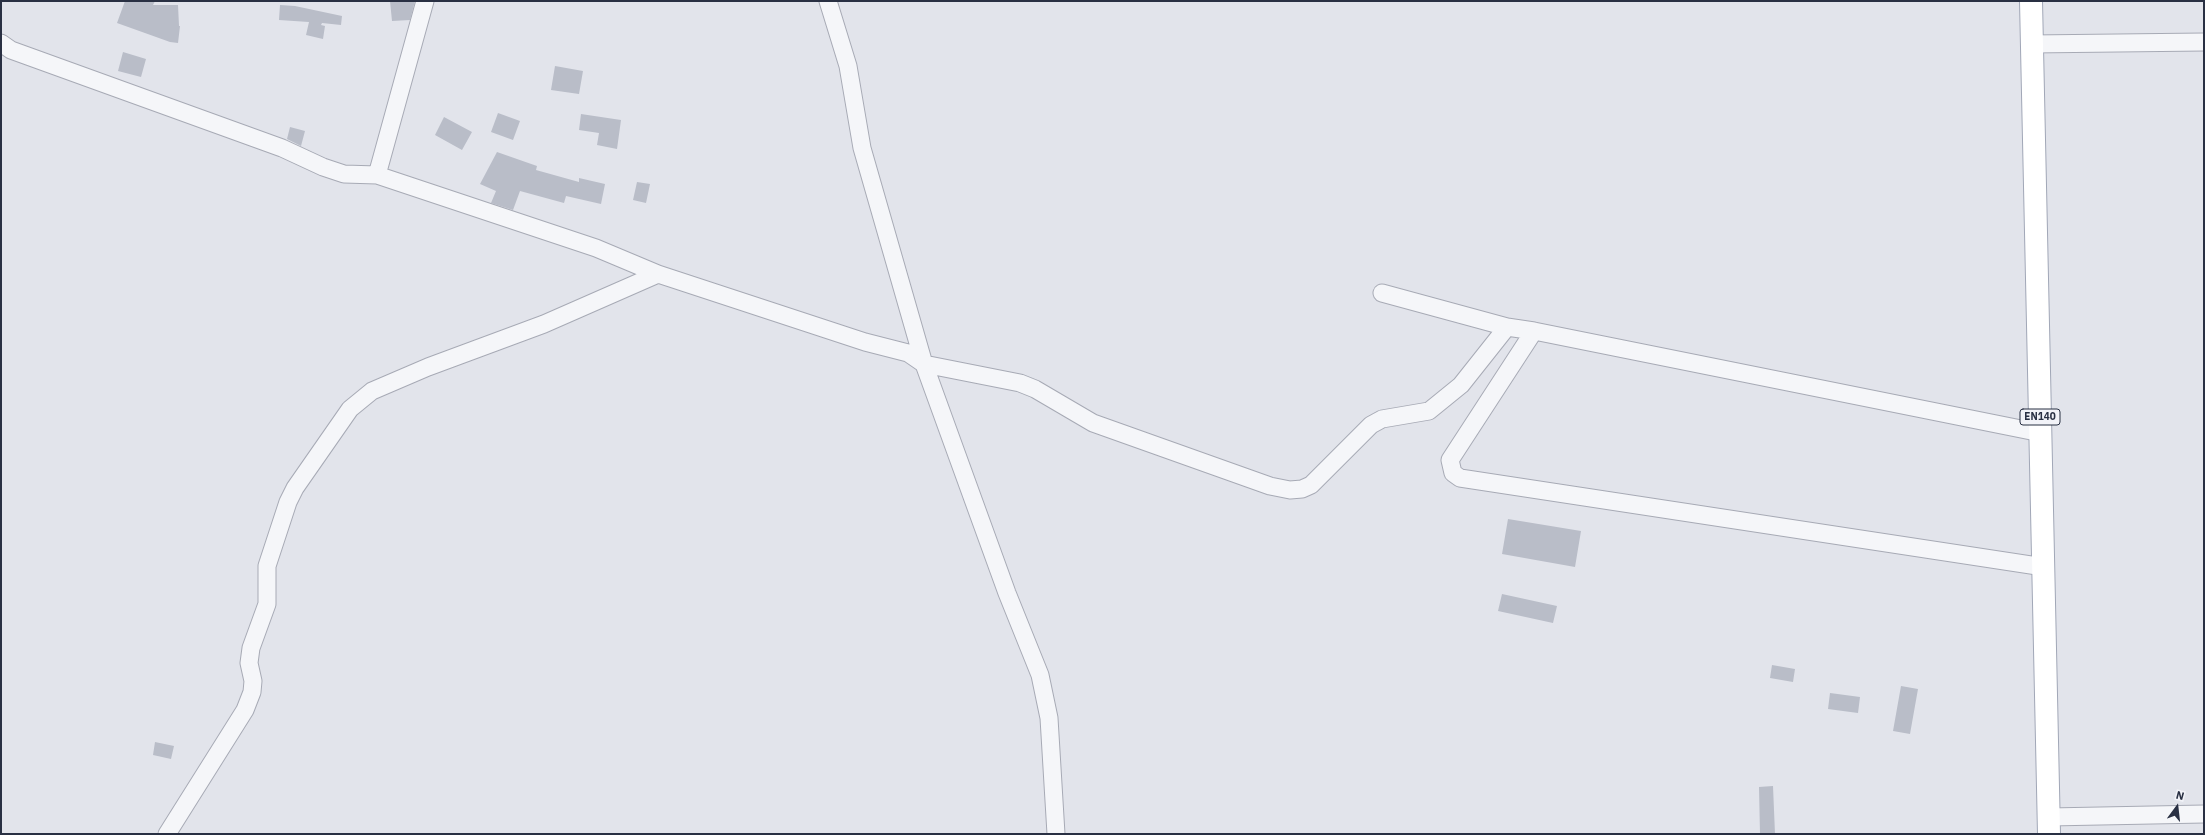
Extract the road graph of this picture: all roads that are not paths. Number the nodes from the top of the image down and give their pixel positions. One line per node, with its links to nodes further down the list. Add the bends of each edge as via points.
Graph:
1 (425, 1): 7 (street)
2 (828, 1): 12 (street, via 848,66 862,148)
3 (2031, 1): 6 (main road, EN140)
4 (2204, 42): 6 (street)
5 (1, 43): 7 (street, via 11,50 282,148 323,167 344,174)
6 (2031, 44): 13 (main road, EN140)
7 (377, 175): 8 (street, via 596,248)
8 (658, 274): 12 (street, via 865,342 908,353); 17 (street, via 544,324 428,367 372,391 350,409 288,502 268,566 266,604 251,648 249,663 253,681 252,692 234,728)
9 (1382, 293): 10 (street)
10 (1507, 327): 11 (street); 12 (street, via 1461,385 1429,411 1382,419 1371,425 1311,485 1290,490 1270,486 1093,423 1035,388)
11 (1534, 331): 13 (street); 14 (street, via 1450,460 1453,473 1460,478)
12 (924, 364): 18 (street, via 1007,594 1040,675 1049,718)
13 (2041, 433): 14 (main road, EN140)
14 (2044, 566): 16 (main road, EN140)
15 (2204, 814): 16 (street)
16 (2049, 826)
17 (167, 834)
18 (1056, 834)

